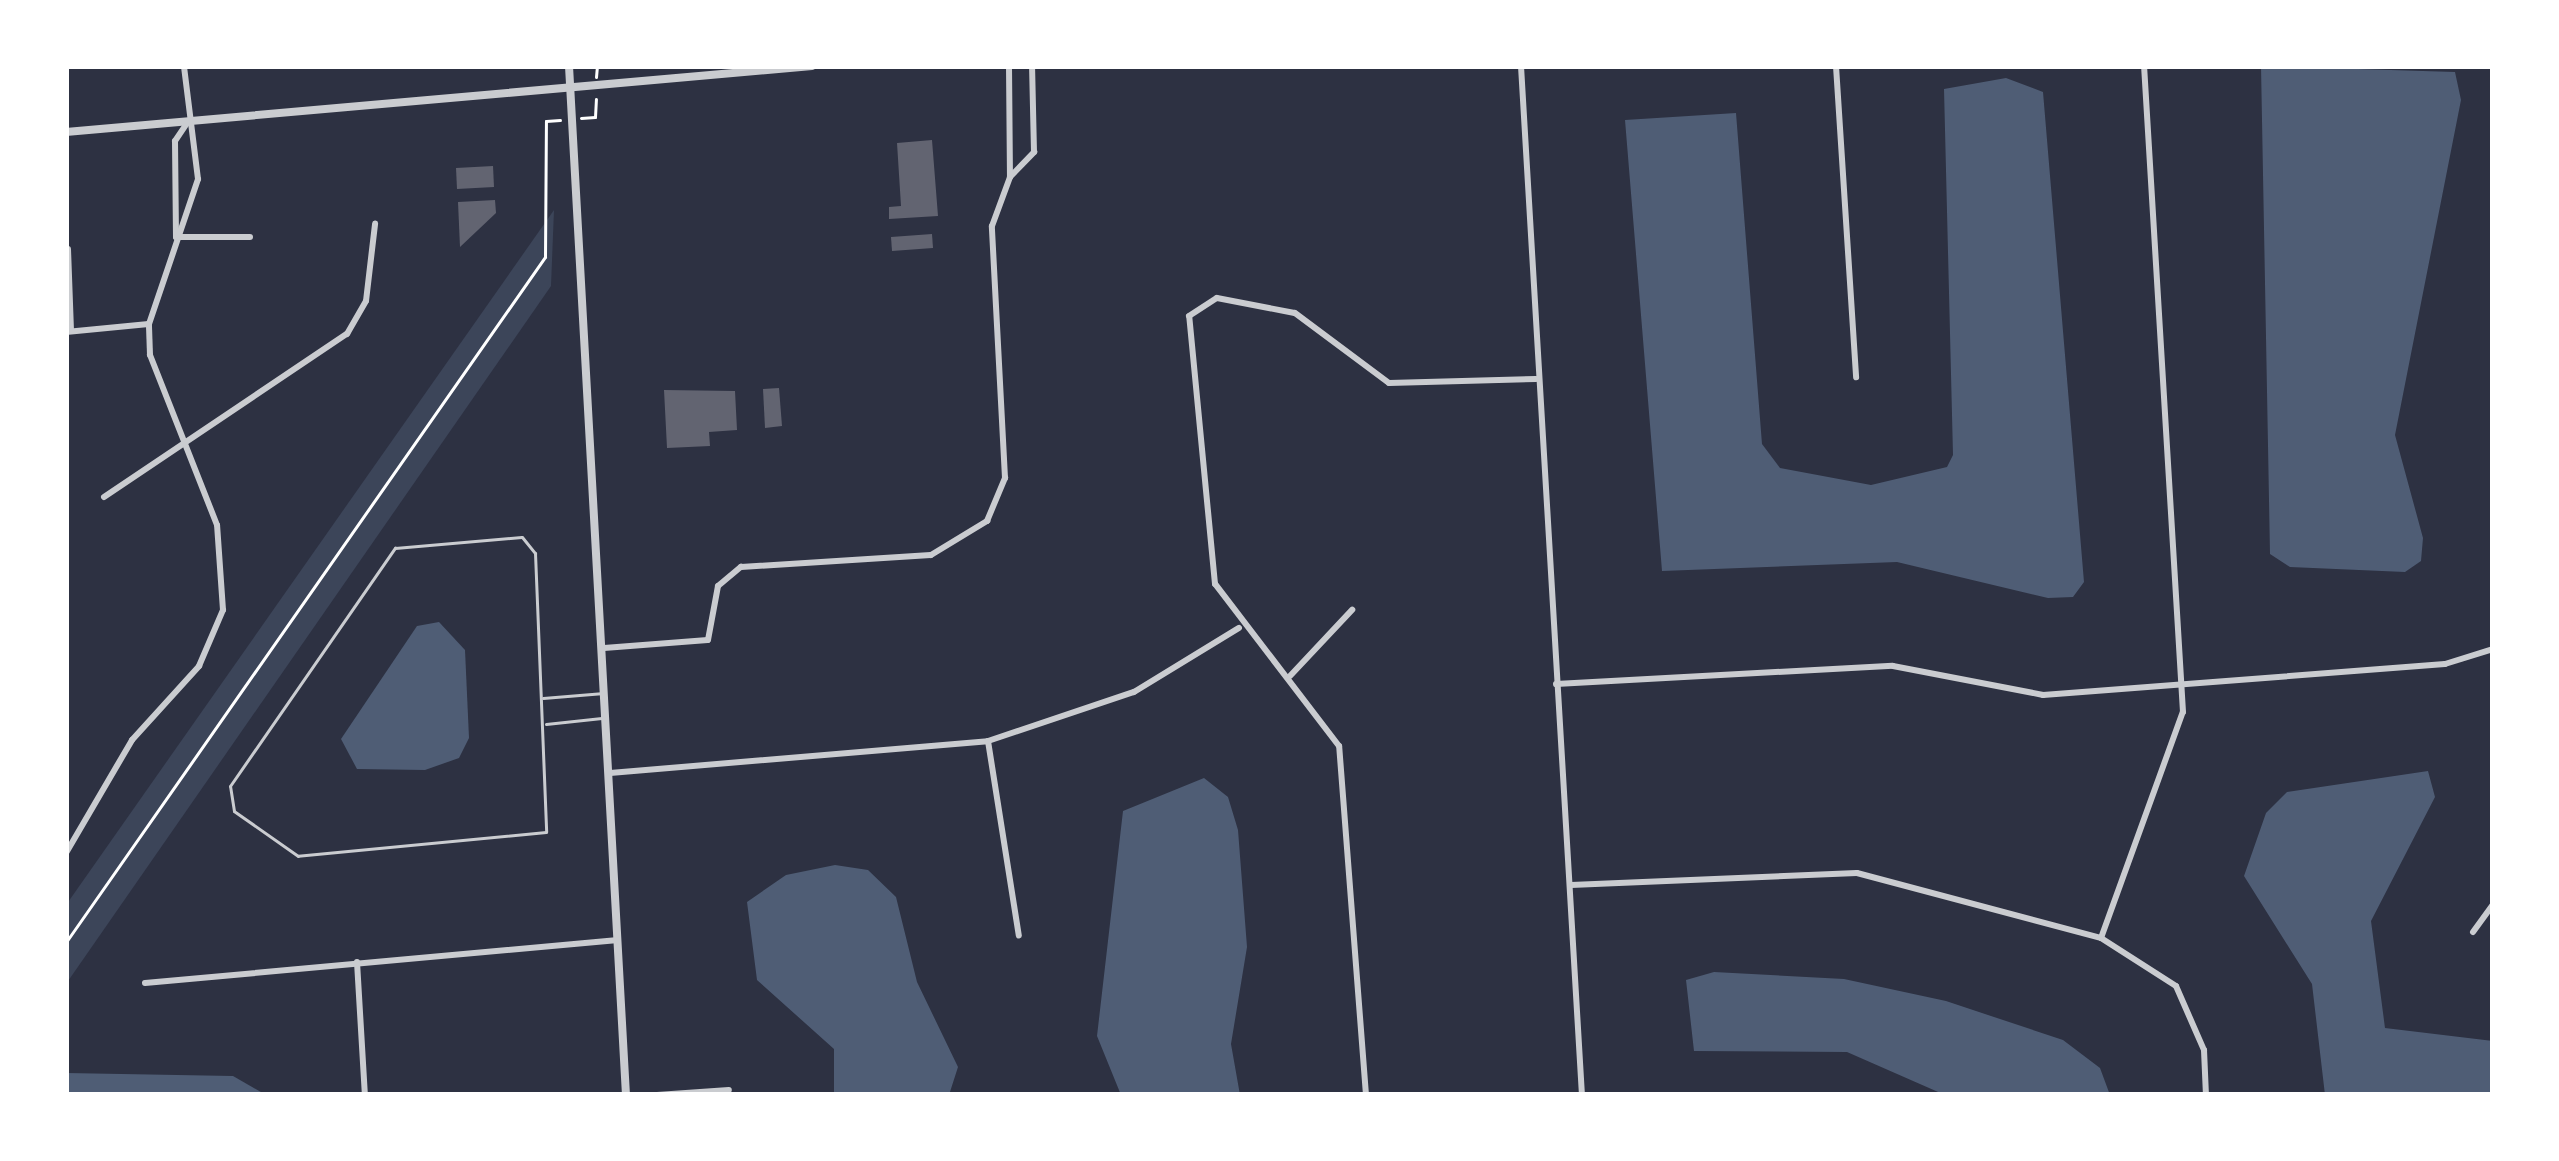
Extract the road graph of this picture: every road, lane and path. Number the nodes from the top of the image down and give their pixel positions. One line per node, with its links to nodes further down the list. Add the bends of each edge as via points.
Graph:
1 (184, 66): 13 (street)
2 (568, 66): 11 (street)
3 (597, 66): 10 (path)
4 (812, 66): 10 (street)
5 (1009, 66): 15 (street)
6 (1032, 66): 15 (street, via 1034,152)
7 (1520, 66): 23 (street)
8 (1836, 66): 22 (street)
9 (2144, 66): 31 (street)
10 (596, 87): 11 (street); 12 (path, via 595,117)
11 (570, 89): 12 (street); 13 (street)
12 (572, 119): 28 (street); 46 (path, via 546,121 545,257)
13 (188, 122): 14 (street); 17 (street, via 175,141); 17 (street, via 197,179 193,220)
14 (66, 132)
15 (1010, 177): 28 (street, via 992,226 1006,469 987,521 931,555 741,567 718,586 708,640)
16 (375, 224): 24 (street, via 366,301 347,334)
17 (176, 237): 18 (street); 20 (street)
18 (250, 237)
19 (68, 249): 21 (street)
20 (149, 324): 21 (street); 24 (street, via 155,378)
21 (69, 331)
22 (1856, 376)
23 (1536, 379): 27 (street, via 1389,382 1295,313 1193,304 1202,531); 32 (street)
24 (186, 443): 25 (street); 39 (street, via 218,525 217,632 132,740)
25 (104, 497)
26 (1352, 610): 30 (street)
27 (1239, 628): 30 (street); 37 (street, via 1135,692)
28 (604, 648): 33 (street)
29 (2493, 649): 31 (street, via 2445,664)
30 (1290, 676): 53 (street, via 1340,746)
31 (2182, 681): 32 (street, via 2013,695 1892,666); 44 (street, via 2174,753)
32 (1556, 684): 40 (street)
33 (605, 692): 34 (lane); 35 (street)
34 (543, 698): 36 (lane); 36 (lane, via 532,543 401,544 230,800 298,856 535,836 551,823)
35 (607, 718): 36 (lane); 38 (street)
36 (544, 724)
37 (988, 741): 38 (street); 43 (street)
38 (610, 773): 45 (street)
39 (66, 853)
40 (1570, 885): 44 (street, via 1857,872); 54 (street)
41 (2493, 904): 42 (street)
42 (2473, 932)
43 (1019, 936)
44 (2101, 938): 55 (street, via 2176,986 2204,1050)
45 (618, 940): 47 (street); 51 (street)
46 (66, 942)
47 (357, 962): 48 (street); 50 (street)
48 (145, 982)
49 (729, 1090): 52 (street)
50 (365, 1095)
51 (626, 1095)
52 (657, 1095)
53 (1366, 1095)
54 (1582, 1095)
55 (2206, 1095)

